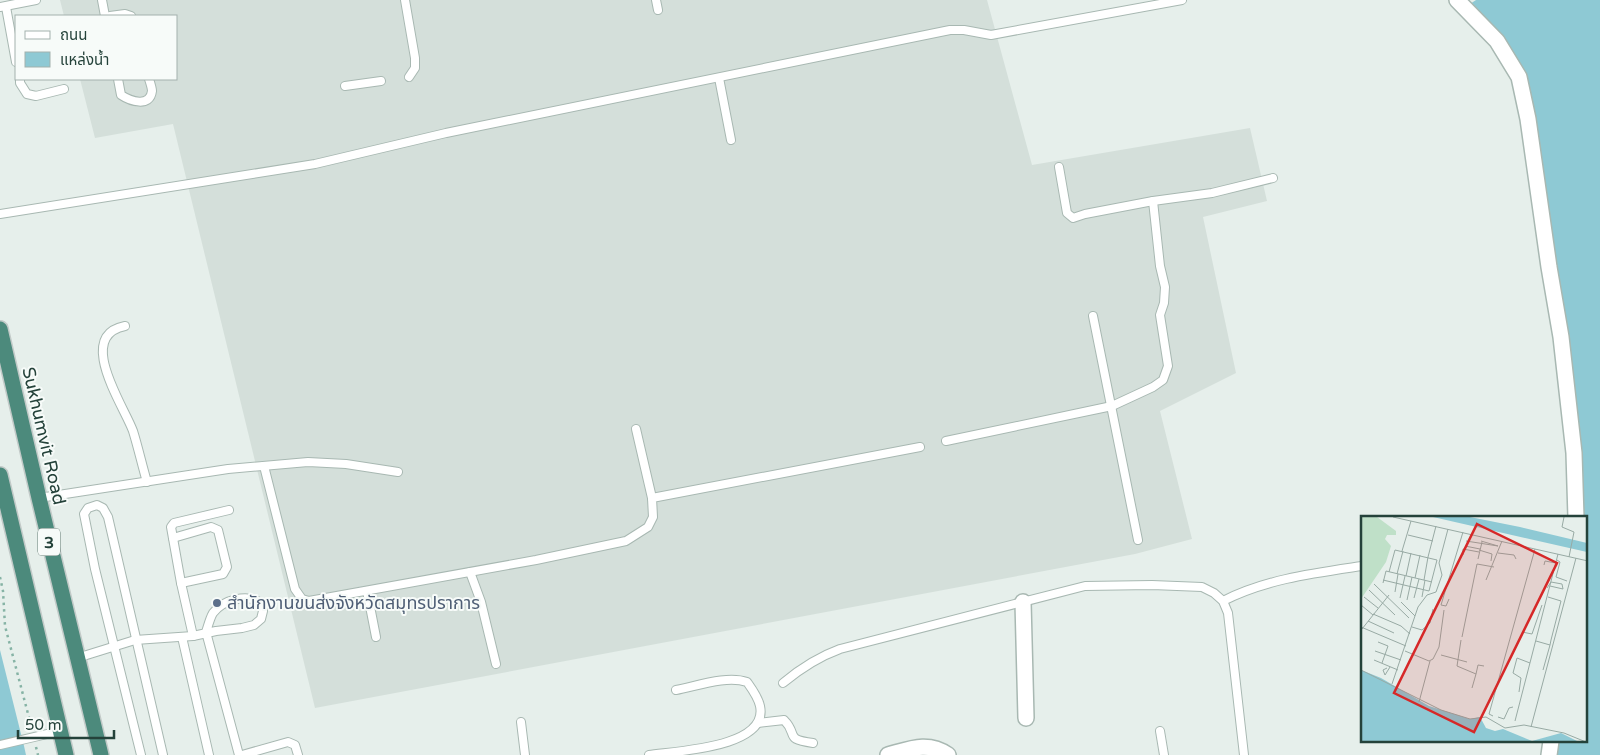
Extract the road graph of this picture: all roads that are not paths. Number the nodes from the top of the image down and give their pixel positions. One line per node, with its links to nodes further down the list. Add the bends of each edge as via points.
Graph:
1 (36, 0): 7 (lane)
2 (102, 0): 9 (lane)
3 (405, 0): 11 (lane, via 415,58 415,68)
4 (656, 0): 8 (lane)
5 (1182, 0): 12 (lane, via 991,35 950,30)
6 (1457, 0): 38 (street, via 1497,41 1519,77 1561,337 1574,452)
7 (3, 7): 10 (lane)
8 (658, 10)
9 (105, 15)
10 (15, 58)
11 (409, 77)
12 (719, 78): 19 (lane); 23 (lane, via 446,133 315,164)
13 (20, 80): 18 (lane, via 27,94 36,96)
14 (118, 80): 15 (lane, via 122,95 129,101 141,102 149,98 152,91)
15 (149, 80)
16 (381, 81): 17 (lane)
17 (345, 86)
18 (64, 89)
19 (732, 140)
20 (1059, 167): 22 (lane, via 1067,213 1073,218)
21 (1273, 178): 22 (lane, via 1212,193)
22 (1153, 201): 27 (lane, via 1165,287 1160,315 1168,366 1163,380)
23 (0, 214)
24 (1093, 316): 27 (lane)
25 (125, 326): 34 (lane, via 117,328 106,338 102,351 111,387 132,429)
26 (0, 329): 35 (highway, Sukhumvit Road / 3)
27 (1112, 406): 29 (lane); 40 (lane)
28 (636, 428): 36 (lane)
29 (946, 441)
30 (920, 447): 36 (lane)
31 (264, 466): 32 (lane, via 325,462); 34 (lane); 44 (lane, via 295,589 302,599 309,601)
32 (398, 472)
33 (0, 476): 60 (highway, 3)
34 (147, 482): 35 (lane)
35 (39, 498): 53 (highway, Sukhumvit Road / 3)
36 (652, 498): 42 (lane, via 653,517 648,527 626,541)
37 (229, 510): 39 (lane, via 174,523 170,529)
38 (1576, 516)
39 (172, 538): 43 (lane); 43 (lane, via 211,527 218,530 227,567 223,574)
40 (1138, 540)
41 (1361, 566): 45 (lane, via 1303,575 1252,588)
42 (470, 572): 44 (lane); 54 (lane)
43 (181, 583): 48 (lane)
44 (367, 591): 50 (lane)
45 (1223, 601): 46 (lane, via 1202,587 1152,585 1084,586); 77 (lane, via 1228,613)
46 (1023, 602): 55 (lane, via 840,649 803,666); 57 (street)
47 (206, 632): 47 (lane, via 254,625 261,619 261,603 246,598 221,605 212,614); 48 (lane); 70 (lane)
48 (193, 636): 49 (lane)
49 (182, 637): 51 (lane); 69 (lane)
50 (376, 637)
51 (135, 640): 52 (lane); 52 (lane, via 108,517 97,505 88,508 84,514); 68 (lane)
52 (114, 646): 53 (lane); 67 (lane)
53 (78, 658): 66 (highway, Sukhumvit Road / 3)
54 (496, 664)
55 (783, 683)
56 (676, 690): 59 (lane, via 728,680 747,682 760,708)
57 (1026, 718)
58 (521, 722): 72 (lane)
59 (758, 723): 63 (lane, via 784,720 794,738); 73 (lane, via 732,741)
60 (60, 731): 64 (lane); 65 (highway, 3)
61 (1160, 732): 76 (lane)
62 (1551, 742): 78 (street)
63 (813, 744)
64 (0, 745)
65 (66, 755)
66 (101, 755)
67 (141, 755)
68 (164, 755)
69 (210, 755)
70 (240, 755): 71 (lane, via 288,742 295,745)
71 (298, 755)
72 (525, 755)
73 (649, 755)
74 (888, 755): 75 (street, via 932,747)
75 (948, 755)
76 (1164, 755)
77 (1244, 755)
78 (1549, 755)

